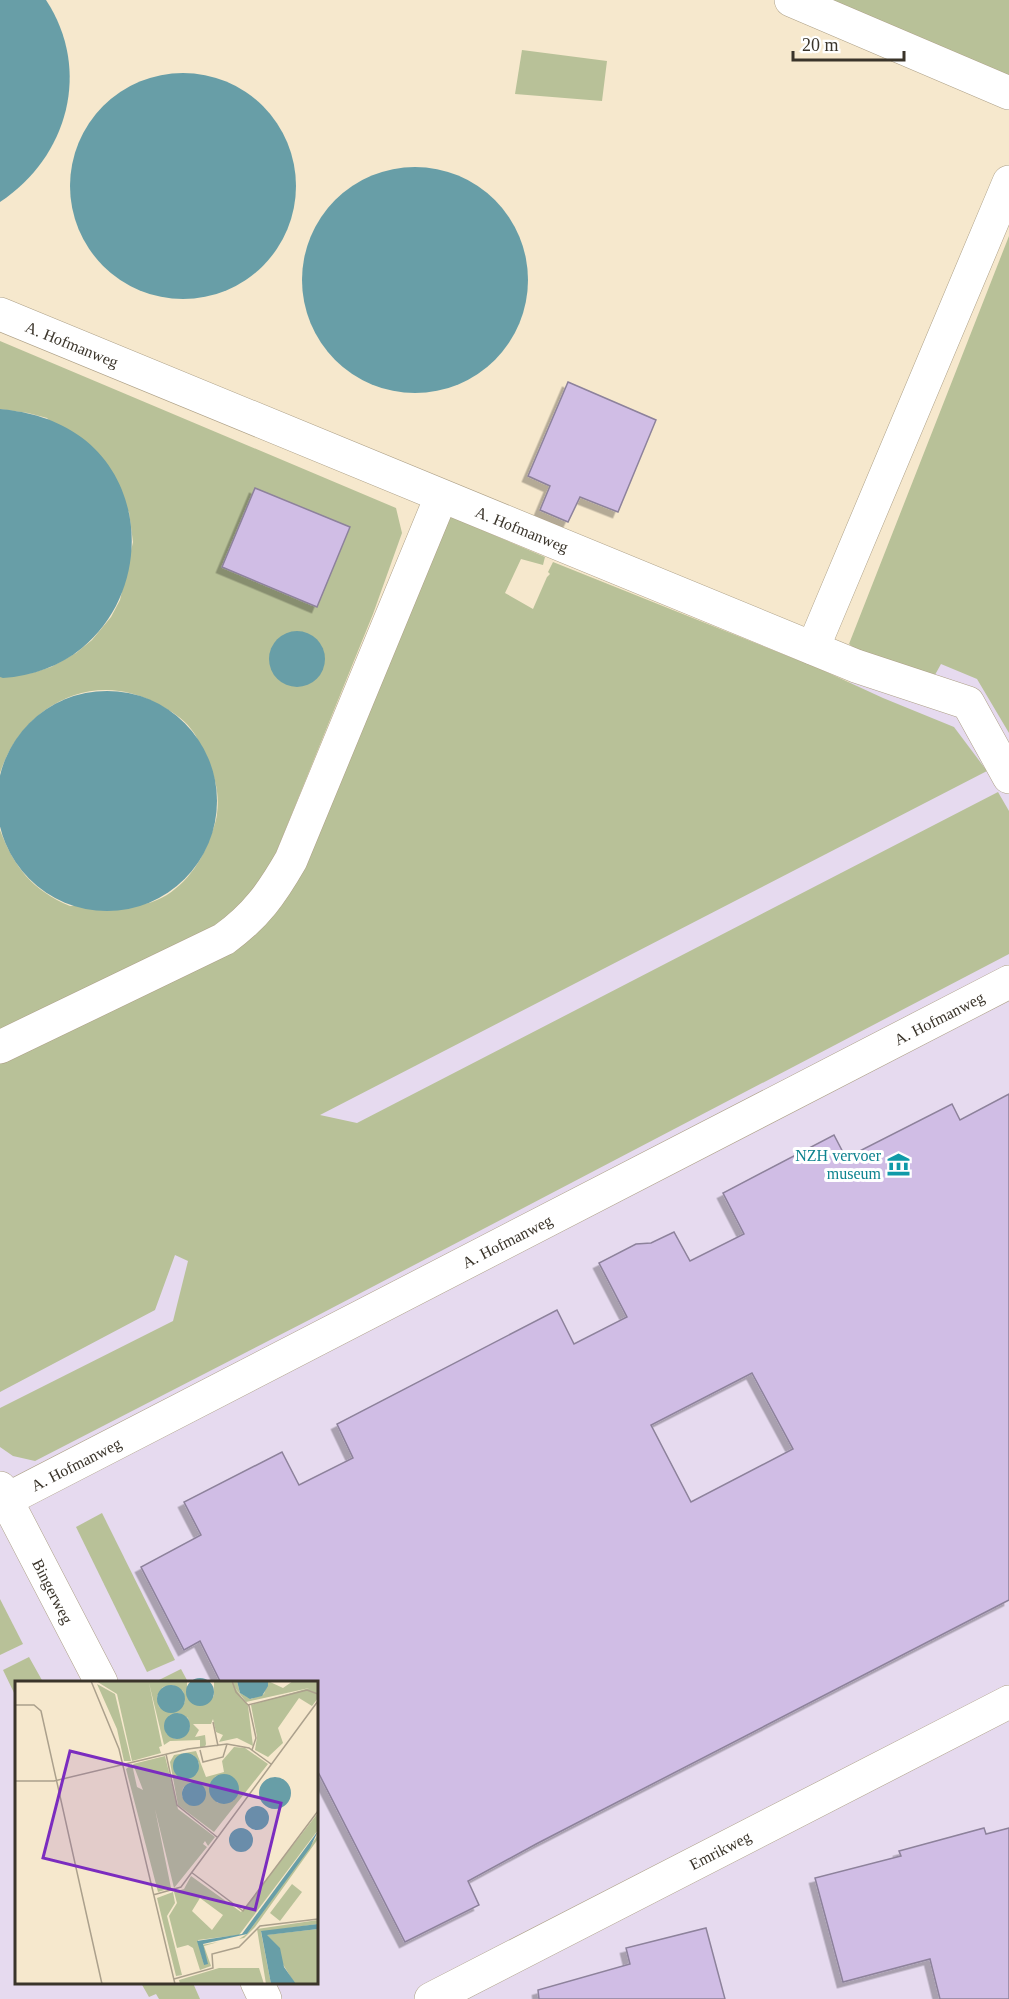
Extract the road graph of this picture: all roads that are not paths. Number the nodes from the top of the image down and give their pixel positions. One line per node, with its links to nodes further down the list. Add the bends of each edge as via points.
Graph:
1 (791, 0): 2 (street)
2 (1009, 93)
3 (1009, 182): 6 (street)
4 (0, 314): 5 (street, A. Hofmanweg)
5 (441, 496): 6 (street, A. Hofmanweg); 9 (street, via 291,860 261,907 245,924 215,944)
6 (813, 648): 7 (street, A. Hofmanweg, via 969,703)
7 (1009, 777)
8 (1009, 982): 10 (street, A. Hofmanweg)
9 (0, 1047)
10 (2, 1497): 11 (street, Bingerweg)
11 (100, 1681)
12 (1009, 1702): 15 (street, Emrikweg)
13 (257, 1984): 14 (street)
14 (265, 1999)
15 (431, 1999)

